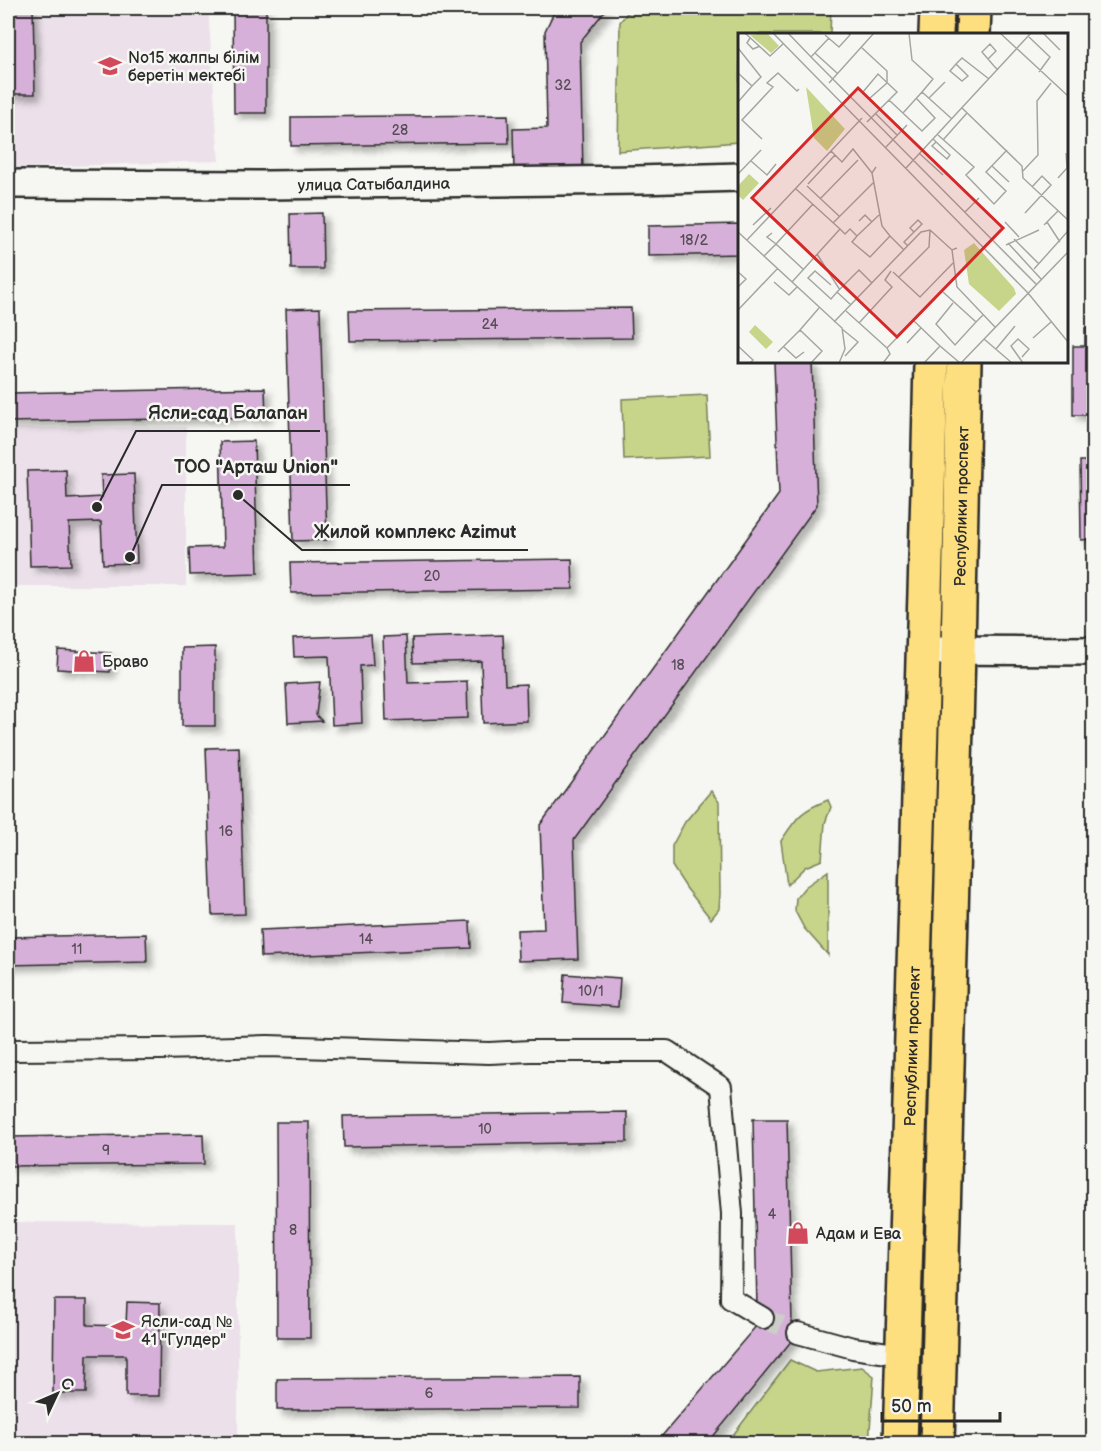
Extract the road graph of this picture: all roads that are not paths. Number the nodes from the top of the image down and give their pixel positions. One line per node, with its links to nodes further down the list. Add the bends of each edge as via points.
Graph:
1 (937, 8): 3 (highway)
2 (974, 8): 4 (highway)
3 (936, 33)
4 (973, 33)
5 (738, 177): 6 (street, улица Сатыбалдина, via 268,185)
6 (8, 184)
7 (931, 363): 9 (highway, Республики проспект)
8 (964, 363): 10 (highway, Республики проспект)
9 (922, 650): 10 (street); 15 (highway, Республики проспект)
10 (958, 651): 11 (street); 17 (highway, Республики проспект)
11 (1094, 651)
12 (8, 1050): 13 (street, via 268,1046 489,1053 667,1051 722,1087 732,1214 731,1299)
13 (763, 1318)
14 (798, 1333): 15 (street, via 835,1344)
15 (902, 1355): 16 (highway, Республики проспект)
16 (900, 1443)
17 (937, 1443)

